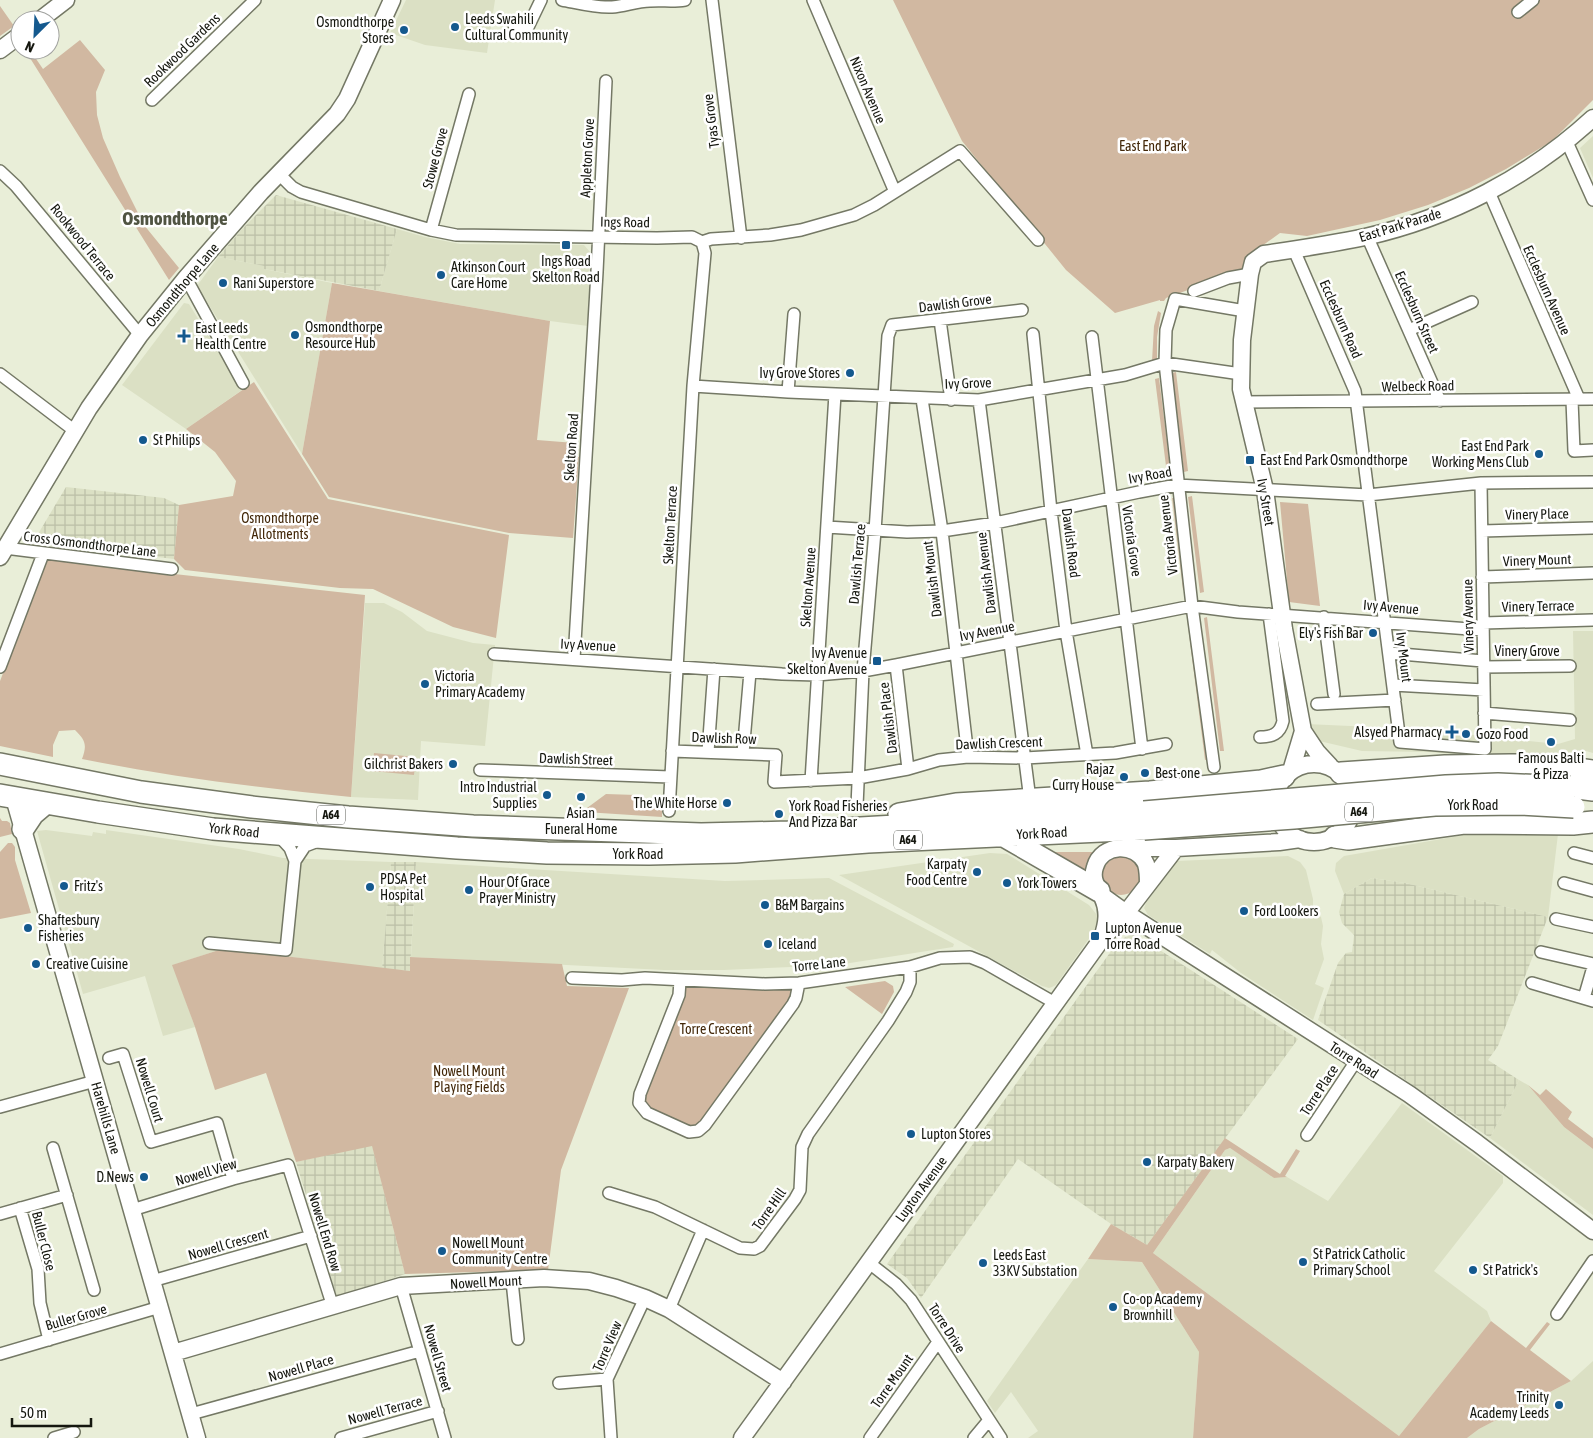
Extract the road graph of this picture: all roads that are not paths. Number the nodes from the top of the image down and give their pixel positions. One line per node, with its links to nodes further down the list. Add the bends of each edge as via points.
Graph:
1 (66, 0): 11 (street)
2 (255, 0): 16 (street, Rookwood Gardens)
3 (392, 0): 20 (street, Osmondthorpe Lane, via 347,100)
4 (541, 0): 13 (street, via 528,27)
5 (562, 0): 10 (street, via 612,7)
6 (685, 0): 10 (street)
7 (712, 0): 29 (street, Tyas Grove)
8 (813, 0): 21 (street, Nixon Avenue)
9 (1533, 0): 12 (street)
10 (633, 1)
11 (53, 10)
12 (1518, 12)
13 (514, 25)
14 (606, 81): 28 (street, Appleton Grove)
15 (469, 94): 26 (street, Stowe Grove)
16 (152, 100)
17 (1593, 118): 18 (street, East Park Parade)
18 (1567, 142): 22 (street, East Park Parade); 24 (street)
19 (0, 171): 44 (street, Rookwood Terrace)
20 (279, 174): 26 (street, Ings Road, via 301,192); 34 (street, Osmondthorpe Lane)
21 (895, 192): 23 (street, Ings Road, via 960,151); 29 (street, Ings Road, via 854,215 828,223)
22 (1489, 192): 27 (street, East Park Parade, via 1429,218); 60 (street, Ecclesburn Avenue)
23 (998, 194): 25 (street); 30 (street)
24 (1593, 200)
25 (989, 202)
26 (431, 230): 28 (street, Ings Road, via 456,235)
27 (1367, 236): 32 (street, East Park Parade); 42 (street, Ecclesburn Street)
28 (598, 237): 31 (street, Ings Road, via 692,237); 96 (street, Skelton Road)
29 (741, 238): 31 (street, Ings Road)
30 (1038, 240)
31 (702, 242): 51 (street, Skelton Terrace, via 705,253)
32 (1294, 250): 33 (street, East Park Parade, via 1258,257); 61 (street, Ecclesburn Road, via 1352,383)
33 (1250, 274): 35 (street, via 1228,278); 38 (street, Ivy Street)
34 (186, 278): 44 (street, Osmondthorpe Lane); 50 (street)
35 (1194, 291)
36 (1472, 302): 42 (street)
37 (1022, 310): 40 (street, Dawlish Grove)
38 (1245, 310): 46 (street, Victoria Avenue, via 1175,299 1166,330); 48 (street, Ivy Street)
39 (794, 314): 53 (street)
40 (940, 320): 41 (street, Dawlish Grove); 58 (street)
41 (892, 325): 55 (street, Dawlish Terrace, via 888,336)
42 (1409, 330): 62 (street, Ecclesburn Street)
43 (1033, 334): 52 (street, Dawlish Road)
44 (140, 336): 64 (street, Osmondthorpe Lane)
45 (1092, 337): 49 (street, Victoria Grove)
46 (1164, 363): 48 (street, Ivy Grove); 49 (street, Ivy Grove); 68 (street, Victoria Avenue)
47 (0, 374): 64 (street)
48 (1241, 374): 63 (street, Ivy Street)
49 (1096, 380): 52 (street, Ivy Grove); 71 (street, Victoria Grove)
50 (243, 382)
51 (693, 386): 53 (street, Ivy Grove); 99 (street, Skelton Terrace)
52 (1040, 390): 59 (street, Ivy Grove); 72 (street, Dawlish Road)
53 (788, 392): 54 (street, Ivy Grove)
54 (834, 394): 55 (street, Ivy Grove); 74 (street, Skelton Avenue)
55 (884, 397): 56 (street, Ivy Grove); 77 (street, Dawlish Terrace)
56 (922, 399): 58 (street, Ivy Grove); 78 (street, Dawlish Mount)
57 (1593, 399): 60 (street, Welbeck Road)
58 (951, 400): 59 (street, Ivy Grove)
59 (979, 400): 73 (street, Dawlish Avenue)
60 (1576, 400): 62 (street, Welbeck Road); 65 (street, via 1574,451)
61 (1356, 401): 62 (street, Welbeck Road); 63 (street, Welbeck Road); 70 (street, Ivy Mount)
62 (1440, 401)
63 (1244, 402): 69 (street, Ivy Street)
64 (75, 430): 79 (street, Osmondthorpe Lane)
65 (1593, 450)
66 (1593, 482): 67 (street, Ivy Road)
67 (1481, 483): 70 (street, Ivy Road); 76 (street, Vinery Avenue)
68 (1178, 485): 69 (street, Ivy Road); 71 (street, Ivy Road); 84 (street, Victoria Avenue)
69 (1265, 490): 70 (street, Ivy Road); 85 (street, Ivy Street)
70 (1368, 496): 89 (street, Ivy Mount)
71 (1111, 498): 72 (street, Ivy Road); 86 (street, Victoria Grove)
72 (1051, 511): 73 (street, Ivy Road); 91 (street, Dawlish Road)
73 (996, 523): 78 (street, Ivy Road); 92 (street, Dawlish Avenue)
74 (826, 527): 77 (street, Ivy Road); 105 (street, Skelton Avenue)
75 (1593, 528): 76 (street, Vinery Place)
76 (1482, 530): 83 (street, Vinery Avenue)
77 (875, 531): 78 (street, Ivy Road); 103 (street, Dawlish Terrace)
78 (942, 531): 93 (street, Dawlish Mount)
79 (2, 553): 80 (street, Cross Osmondthorpe Lane)
80 (43, 554): 81 (street, Cross Osmondthorpe Lane); 101 (street)
81 (172, 569)
82 (1593, 573): 83 (street, Vinery Mount)
83 (1482, 577): 90 (street, Vinery Avenue)
84 (1192, 606): 85 (street, Ivy Avenue); 86 (street, Ivy Avenue); 125 (street, Victoria Avenue)
85 (1276, 614): 87 (street, Ivy Avenue); 113 (street, Ivy Street); 114 (street, Ivy Street, via 1284,721 1276,734)
86 (1127, 618): 91 (street, Ivy Avenue); 116 (street, Victoria Grove)
87 (1324, 618): 89 (street, Ivy Avenue); 108 (street)
88 (1593, 620): 90 (street, Vinery Terrace)
89 (1385, 622): 90 (street, Ivy Avenue); 94 (street, Ivy Mount)
90 (1483, 626): 97 (street, Vinery Avenue)
91 (1066, 631): 92 (street, Ivy Avenue); 121 (street, Dawlish Road)
92 (1009, 642): 93 (street, Ivy Avenue); 123 (street, Dawlish Avenue)
93 (956, 653): 98 (street, Ivy Avenue); 122 (street, Dawlish Mount)
94 (1388, 653): 97 (street, Vinery Grove); 106 (street, Ivy Mount)
95 (494, 654): 96 (street, Ivy Avenue)
96 (574, 659): 99 (street, Ivy Avenue)
97 (1484, 664): 100 (street, Vinery Grove); 107 (street, Vinery Avenue)
98 (896, 665): 103 (street, Ivy Avenue); 126 (street, Dawlish Place)
99 (678, 666): 102 (street, Ivy Avenue); 118 (street, Skelton Terrace)
100 (1570, 666)
101 (0, 667)
102 (714, 669): 104 (street, Ivy Avenue); 119 (street)
103 (862, 671): 105 (street, Ivy Avenue); 133 (street, Dawlish Terrace)
104 (750, 672): 105 (street, Ivy Avenue); 120 (street)
105 (817, 675): 134 (street, Skelton Avenue)
106 (1393, 685): 107 (street); 109 (street, Ivy Mount)
107 (1484, 690): 111 (street, Vinery Avenue)
108 (1334, 694)
109 (1395, 700): 110 (street); 117 (street, Ivy Mount, via 1400,742)
110 (1317, 704)
111 (1484, 713): 112 (street); 117 (street, Vinery Avenue)
112 (1570, 720)
113 (1303, 731): 128 (street, Ivy Street, via 1317,752); 130 (street, Ivy Street)
114 (1260, 737)
115 (1166, 744): 116 (street, Dawlish Crescent)
116 (1142, 749): 121 (street, Dawlish Crescent)
117 (1485, 749)
118 (672, 751): 119 (street, Dawlish Row); 132 (street, Skelton Terrace)
119 (708, 752): 120 (street, Dawlish Row)
120 (744, 753): 135 (street, Dawlish Row, via 776,755)
121 (1087, 754): 123 (street, Dawlish Crescent)
122 (968, 757): 123 (street, Dawlish Crescent); 126 (street, Dawlish Crescent, via 940,760)
123 (1025, 758): 137 (street, Dawlish Avenue)
124 (0, 764): 147 (highway, York Road / A64, via 141,792 348,817 473,826 701,834)
125 (1214, 767)
126 (908, 769): 133 (street, Dawlish Crescent)
127 (480, 770): 132 (street, Dawlish Street)
128 (1336, 770): 129 (highway, via 1550,765); 130 (street, via 1318,763 1306,764); 150 (street, via 1352,790 1353,810 1345,828)
129 (1593, 771)
130 (1288, 774): 137 (highway, via 1261,781 1150,792); 144 (street, via 1278,786 1275,797)
131 (0, 776): 138 (highway, via 5,780)
132 (670, 777): 142 (street, Skelton Terrace)
133 (858, 778): 134 (street, Dawlish Crescent); 141 (street, Dawlish Terrace)
134 (811, 781): 135 (street, Dawlish Crescent)
135 (774, 782)
136 (1593, 790): 139 (highway, York Road / A64)
137 (1031, 791): 147 (highway)
138 (7, 796): 140 (highway, York Road / A64); 146 (street, Harehills Lane)
139 (1579, 801): 143 (highway, York Road / A64, bridge, via 1498,784 1446,786)
140 (46, 803): 146 (highway); 148 (highway, York Road / A64, via 204,828)
141 (857, 806)
142 (669, 811)
143 (1144, 820): 147 (highway, York Road / A64); 149 (highway, York Road / A64)
144 (1279, 821): 152 (street, via 1291,835); 153 (street)
145 (1593, 822): 150 (highway, via 1464,823 1348,839)
146 (23, 829): 179 (street, Harehills Lane)
147 (790, 832)
148 (278, 835): 151 (highway, York Road / A64); 158 (street)
149 (1002, 835): 151 (highway, York Road / A64, via 735,852 649,854 547,853); 162 (highway)
150 (1335, 837): 152 (street, via 1320,842)
151 (324, 838): 158 (street, via 305,846)
152 (1300, 839): 153 (street)
153 (1266, 843): 155 (street)
154 (1124, 848): 155 (street); 160 (street, via 1135,852 1146,866); 162 (street, Lupton Avenue, via 1110,850 1098,859 1094,883)
155 (1176, 848): 160 (street, Lupton Avenue)
156 (1574, 853): 157 (street)
157 (1593, 858)
158 (296, 861): 167 (street, via 286,950)
159 (1564, 884): 161 (street)
160 (1144, 889): 162 (street, via 1124,902); 163 (street, Lupton Avenue)
161 (1593, 891)
162 (1102, 895): 163 (street, Torre Road); 166 (street, Lupton Avenue, via 1107,913)
163 (1126, 913): 166 (street, Lupton Avenue); 178 (street, Torre Road)
164 (1556, 919): 165 (street)
165 (1593, 927)
166 (1101, 940): 176 (street, Lupton Avenue)
167 (209, 943)
168 (1541, 952): 169 (street)
169 (1593, 966): 175 (street)
170 (910, 967): 173 (street, Torre Lane); 176 (street, Torre Lane, via 940,958 970,957); 190 (street, Torre Hill, via 906,992 808,1134 801,1153 800,1190 765,1241 747,1250)
171 (572, 978): 172 (street, Torre Lane)
172 (680, 981): 173 (street, Torre Lane); 173 (street, via 679,995 639,1103 647,1113 693,1132 702,1129 793,1004)
173 (799, 982)
174 (1532, 983): 175 (street)
175 (1588, 1000)
176 (1055, 1003): 193 (street, Lupton Avenue)
177 (109, 1058): 184 (street, Nowell Court, via 123,1054 151,1142 217,1123)
178 (1356, 1061): 181 (street, Torre Place); 191 (street, Torre Road, via 1469,1137)
179 (95, 1081): 180 (street); 188 (street, Harehills Lane)
180 (0, 1107)
181 (1307, 1135)
182 (53, 1148): 186 (street)
183 (288, 1165): 184 (street, Nowell View); 192 (street, Nowell End Row)
184 (233, 1179): 188 (street, Nowell View)
185 (609, 1192): 190 (street, Torre Hill, via 655,1207)
186 (67, 1195): 187 (street, Buller Close); 198 (street)
187 (20, 1208): 189 (street, Buller Close); 205 (street, Buller Close, via 38,1268 40,1303)
188 (132, 1210): 195 (street, Harehills Lane)
189 (0, 1214)
190 (703, 1230): 202 (street)
191 (1593, 1231)
192 (311, 1236): 195 (street, Nowell Crescent); 200 (street, Nowell End Row)
193 (868, 1262): 206 (street, Torre Drive, via 904,1291); 211 (street, Lupton Avenue)
194 (1593, 1262): 203 (street)
195 (152, 1281): 201 (street, Harehills Lane)
196 (512, 1281): 197 (street, Nowell Mount); 199 (street, Nowell Mount, via 544,1278 589,1281); 204 (street)
197 (401, 1286): 200 (street, Nowell Mount); 207 (street, Nowell Street)
198 (94, 1290)
199 (645, 1298): 202 (street, Nowell Mount); 210 (street, Torre View)
200 (332, 1307): 208 (street, Nowell Mount)
201 (160, 1308): 205 (street, Buller Grove); 208 (street, Harehills Lane)
202 (668, 1309): 211 (street, Nowell Mount)
203 (1557, 1314)
204 (518, 1339)
205 (49, 1340): 209 (street, Buller Grove)
206 (938, 1342): 215 (street, Torre Drive); 223 (street, Torre Mount)
207 (420, 1351): 213 (street, Nowell Street); 214 (street, Nowell Place)
208 (173, 1353): 214 (street, Harehills Lane)
209 (0, 1354)
210 (607, 1379): 212 (street); 221 (street, Torre View)
211 (783, 1382): 222 (street, Lupton Avenue)
212 (559, 1383)
213 (438, 1411): 219 (street, Nowell Terrace); 220 (street, Nowell Street)
214 (191, 1414): 218 (street, Harehills Lane)
215 (989, 1420): 224 (street); 225 (street, Torre Drive)
216 (74, 1432): 217 (street)
217 (54, 1438)
218 (198, 1438)
219 (341, 1438)
220 (445, 1438)
221 (611, 1438)
222 (742, 1438)
223 (870, 1438)
224 (974, 1438)
225 (1001, 1438)

